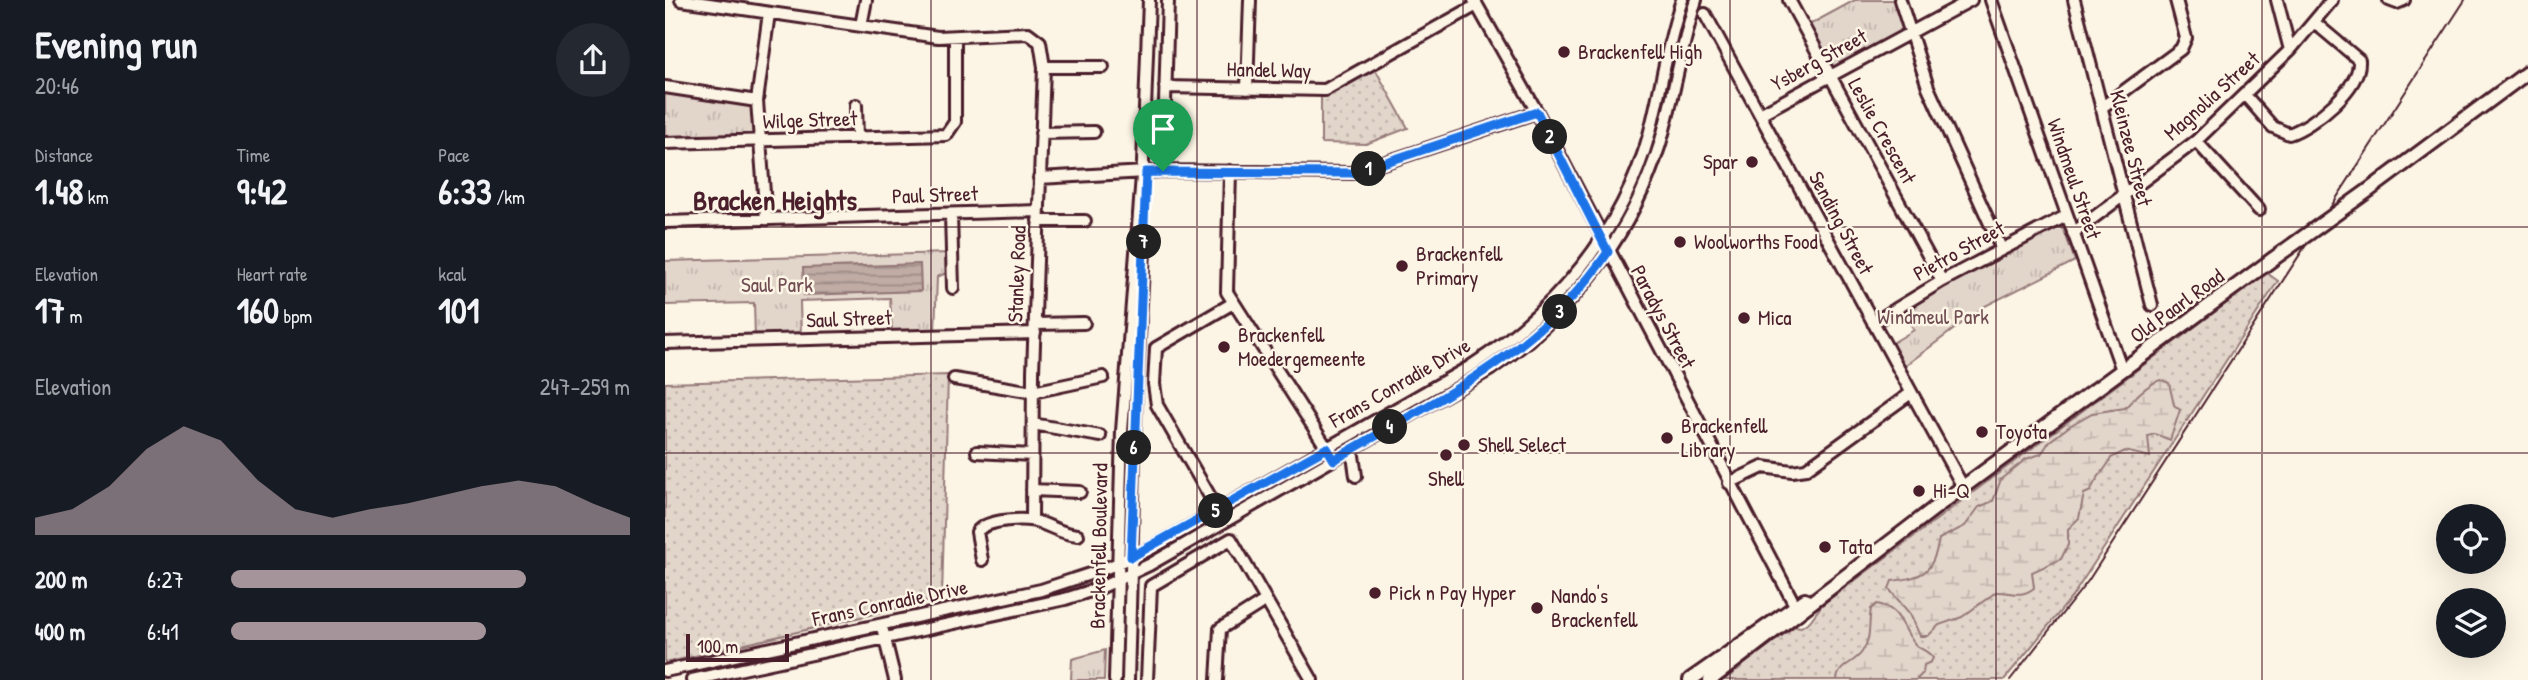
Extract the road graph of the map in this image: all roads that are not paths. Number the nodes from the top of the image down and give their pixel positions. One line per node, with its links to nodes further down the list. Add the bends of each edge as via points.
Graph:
1 (681, 0): 19 (street)
2 (866, 0): 22 (street)
3 (1149, 0): 45 (street, Brackenfell Boulevard)
4 (1167, 0): 31 (street)
5 (1250, 0): 32 (street)
6 (1682, 0): 58 (street, Frans Conradie Drive, via 1645,148)
7 (1696, 0): 60 (street, Frans Conradie Drive, via 1652,169)
8 (1789, 0): 29 (street, Leslie Crescent)
9 (1900, 0): 23 (street)
10 (1971, 0): 23 (street, Ysberg Street)
11 (1991, 0): 53 (street, Windmeul Street)
12 (2074, 0): 36 (street, Kleinzee Street)
13 (2176, 0): 36 (street, via 2186,38 2181,49)
14 (2277, 0): 25 (street)
15 (2332, 0): 21 (street, Magnolia Street)
16 (2389, 0): 17 (street)
17 (2404, 0)
18 (1476, 3): 32 (street, Handel Way, via 1325,90); 37 (street, Paradys Street)
19 (769, 13): 22 (street); 34 (street)
20 (1705, 14): 38 (street, Sending Street)
21 (2315, 23): 25 (street, Magnolia Street); 33 (street, via 2359,60 2357,72 2336,103 2289,134 2273,127)
22 (861, 26): 24 (street)
23 (1911, 32): 29 (street, Ysberg Street); 59 (street, via 1933,97)
24 (955, 38): 26 (street, Stanley Road, via 1034,36 1040,42); 41 (street, Wilge Street, via 953,128 939,136)
25 (2290, 50): 33 (street, Magnolia Street)
26 (1044, 67): 27 (street); 40 (street, Stanley Road)
27 (1103, 67)
28 (2528, 72): 69 (main road, Old Paarl Road, bridge)
29 (1829, 76): 38 (street, Ysberg Street); 61 (street, Leslie Crescent)
30 (665, 87): 34 (street)
31 (1165, 87): 32 (street, Handel Way); 46 (street)
32 (1247, 89)
33 (2245, 95): 43 (street, Magnolia Street)
34 (757, 101): 42 (street)
35 (856, 105): 41 (street)
36 (2101, 107): 49 (street, Kleinzee Street)
37 (1537, 112): 47 (street, via 1359,172); 58 (street, Paradys Street)
38 (1760, 114): 65 (street, Sending Street)
39 (1094, 132): 40 (street)
40 (1041, 133): 48 (street, Stanley Road)
41 (857, 138): 42 (street, Wilge Street)
42 (762, 141): 44 (street, Wilge Street); 54 (street)
43 (2196, 141): 49 (street, Magnolia Street); 50 (street)
44 (665, 143)
45 (1143, 169): 46 (street); 48 (street); 89 (street, Brackenfell Boulevard); 91 (street, Brackenfell Boulevard, via 1122,431)
46 (1163, 171): 47 (street)
47 (1230, 171): 63 (street, via 1227,286)
48 (1039, 178): 52 (street, Stanley Road)
49 (2122, 193): 57 (street, Magnolia Street); 64 (street, Kleinzee Street)
50 (2259, 210)
51 (951, 214): 52 (street, Paul Street); 54 (street, Paul Street); 62 (street)
52 (1038, 216): 55 (street, Paul Street); 67 (street, Stanley Road)
53 (2066, 216): 57 (street, Windmeul Street); 59 (street, Pietro Street)
54 (766, 219): 56 (street, Paul Street)
55 (1085, 221)
56 (665, 222)
57 (2073, 233): 69 (street, Windmeul Street)
58 (1602, 239): 60 (street, Paradys Street); 76 (street, Frans Conradie Drive, via 1553,301 1507,341)
59 (2001, 248): 61 (street, Pietro Street)
60 (1608, 252): 77 (street, Frans Conradie Drive, via 1571,301 1512,355); 82 (street, Paradys Street)
61 (1942, 281): 65 (street, Pietro Street)
62 (953, 288)
63 (1233, 303): 76 (street); 86 (street, via 1156,348 1157,405)
64 (2152, 305)
65 (1873, 323): 73 (street, Sending Street)
66 (1084, 324): 67 (street, Saul Street)
67 (1035, 328): 68 (street, Saul Street); 72 (street, Stanley Road)
68 (665, 343)
69 (2122, 370): 83 (main road, Old Paarl Road)
70 (1103, 377): 72 (street)
71 (954, 379): 72 (street)
72 (1033, 392): 74 (street, Stanley Road)
73 (1911, 393): 82 (street, via 1806,469 1763,467); 83 (street, Sending Street)
74 (1033, 424): 75 (street); 79 (street, Stanley Road)
75 (1100, 436)
76 (1327, 448): 80 (street); 89 (street, Frans Conradie Drive)
77 (1352, 449): 80 (street, Frans Conradie Drive); 81 (street)
78 (977, 452): 79 (street)
79 (1032, 455): 84 (street, Stanley Road)
80 (1334, 460): 92 (street, Frans Conradie Drive)
81 (1356, 476)
82 (1730, 483): 95 (street, Paradys Street)
83 (1963, 488): 95 (main road, Old Paarl Road)
84 (1033, 490): 85 (street); 87 (street, Stanley Road)
85 (1080, 492)
86 (1212, 500)
87 (1033, 520): 88 (street, via 1059,533); 90 (street, via 981,527 977,537)
88 (1078, 535)
89 (1131, 557): 91 (street, Frans Conradie Drive); 92 (street, Brackenfell Boulevard)
90 (982, 561)
91 (1117, 564): 93 (street, Brackenfell Boulevard); 96 (street, Frans Conradie Drive, via 1041,590)
92 (1131, 574): 93 (street, Frans Conradie Drive); 102 (street, Brackenfell Boulevard)
93 (1117, 580): 97 (street, Frans Conradie Drive, via 1065,599); 101 (street, Brackenfell Boulevard)
94 (1266, 600): 103 (street, via 1231,539 1151,586); 104 (street, via 1220,629); 105 (street)
95 (1797, 610): 106 (main road, Old Paarl Road); 107 (main road, Old Paarl Road)
96 (882, 625): 97 (street); 98 (street, Frans Conradie Drive)
97 (885, 638): 99 (street, Frans Conradie Drive); 100 (street)
98 (665, 671)
99 (692, 680)
100 (895, 680)
101 (1115, 680)
102 (1128, 680)
103 (1147, 680)
104 (1217, 680)
105 (1312, 680)
106 (1690, 680)
107 (1710, 680)

